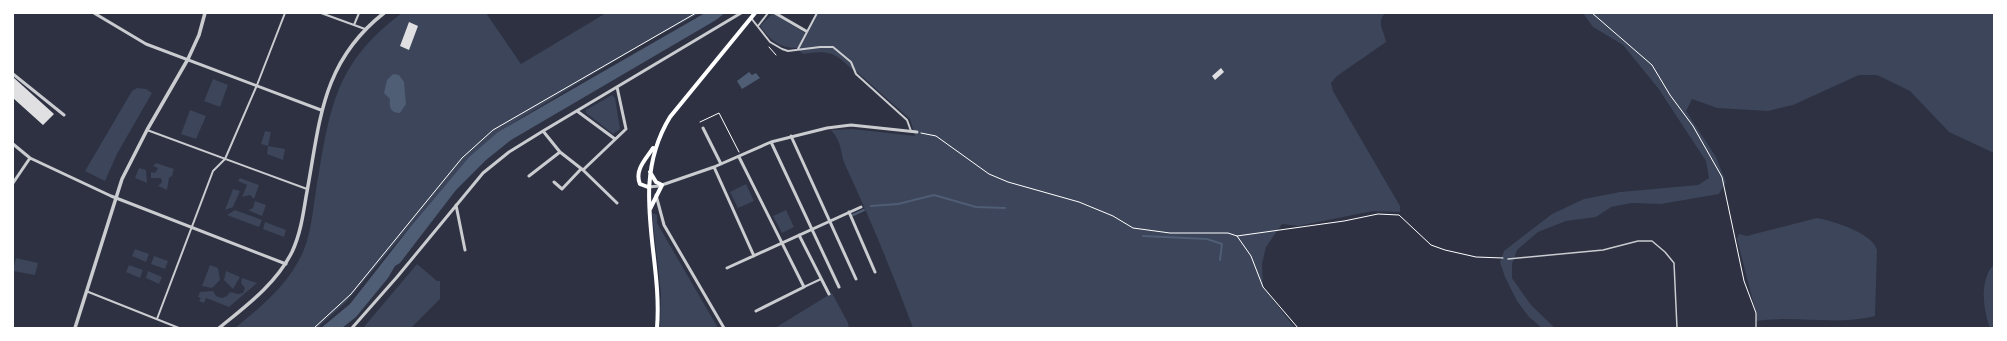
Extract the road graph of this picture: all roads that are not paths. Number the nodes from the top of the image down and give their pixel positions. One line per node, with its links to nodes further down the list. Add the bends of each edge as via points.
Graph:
1 (94, 13): 18 (street, via 146,44)
2 (206, 13): 18 (street)
3 (285, 13): 20 (street)
4 (321, 13): 13 (street)
5 (359, 13): 13 (street)
6 (384, 13): 15 (street)
7 (741, 13): 21 (street)
8 (755, 13): 12 (main road)
9 (768, 13): 14 (street)
10 (775, 13): 16 (street)
11 (818, 13): 17 (street)
12 (751, 18): 14 (street); 33 (main road, via 670,117)
13 (354, 25): 15 (street)
14 (758, 26): 17 (street, via 770,42 782,49)
15 (366, 29): 22 (street, via 332,78)
16 (806, 31)
17 (798, 49): 28 (street, via 833,48 851,62 856,74 907,120)
18 (188, 59): 20 (street); 26 (street)
19 (13, 74): 24 (street)
20 (257, 85): 22 (street); 38 (street)
21 (617, 87): 23 (street); 31 (street, via 626,129)
22 (321, 110): 48 (street)
23 (577, 111): 27 (street); 31 (street)
24 (64, 115)
25 (703, 128): 39 (street)
26 (147, 130): 38 (street); 50 (street)
27 (543, 131): 35 (street); 52 (street, via 494,163)
28 (911, 131): 29 (street); 30 (street, via 851,125)
29 (917, 132)
30 (791, 136): 32 (street); 56 (street)
31 (615, 139): 41 (street)
32 (771, 142): 36 (street); 58 (street)
33 (657, 143): 42 (main road); 47 (main road, via 639,169 640,184)
34 (13, 144): 37 (street)
35 (560, 152): 41 (street); 43 (street)
36 (740, 156): 39 (street); 60 (street)
37 (30, 158): 45 (street); 50 (street)
38 (225, 159): 48 (street); 57 (street, via 213,171)
39 (721, 164): 40 (street)
40 (714, 167): 46 (street); 62 (street)
41 (582, 169): 44 (street, via 562,189); 51 (street)
42 (650, 171): 46 (main road, via 656,182); 47 (main road)
43 (530, 176)
44 (554, 182)
45 (13, 183)
46 (662, 184): 47 (street); 49 (main road)
47 (648, 187): 54 (main road)
48 (307, 190): 64 (street, via 299,234)
49 (656, 195): 54 (main road); 80 (street, via 664,225)
50 (115, 197): 57 (street); 71 (street)
51 (617, 203)
52 (456, 204): 61 (street); 78 (street)
53 (860, 207): 55 (street)
54 (649, 212): 79 (main road, via 658,288)
55 (849, 212): 56 (street); 66 (street)
56 (830, 221): 58 (street); 68 (street)
57 (192, 227): 64 (street); 74 (street)
58 (813, 229): 59 (street); 69 (street)
59 (799, 235): 60 (street); 67 (street)
60 (781, 243): 62 (street); 70 (street)
61 (465, 250)
62 (754, 256): 65 (street)
63 (1508, 258): 81 (lane, via 1603,250 1638,241 1652,241 1674,263)
64 (286, 264): 77 (street, via 270,284)
65 (727, 268)
66 (875, 272)
67 (821, 279): 70 (street); 72 (street)
68 (856, 279)
69 (839, 286)
70 (804, 287): 73 (street)
71 (86, 291): 74 (street); 75 (street)
72 (829, 294)
73 (756, 311)
74 (157, 319): 76 (street)
75 (75, 328)
76 (180, 328)
77 (219, 328)
78 (352, 328)
79 (657, 328)
80 (724, 328)
81 (1677, 328)

